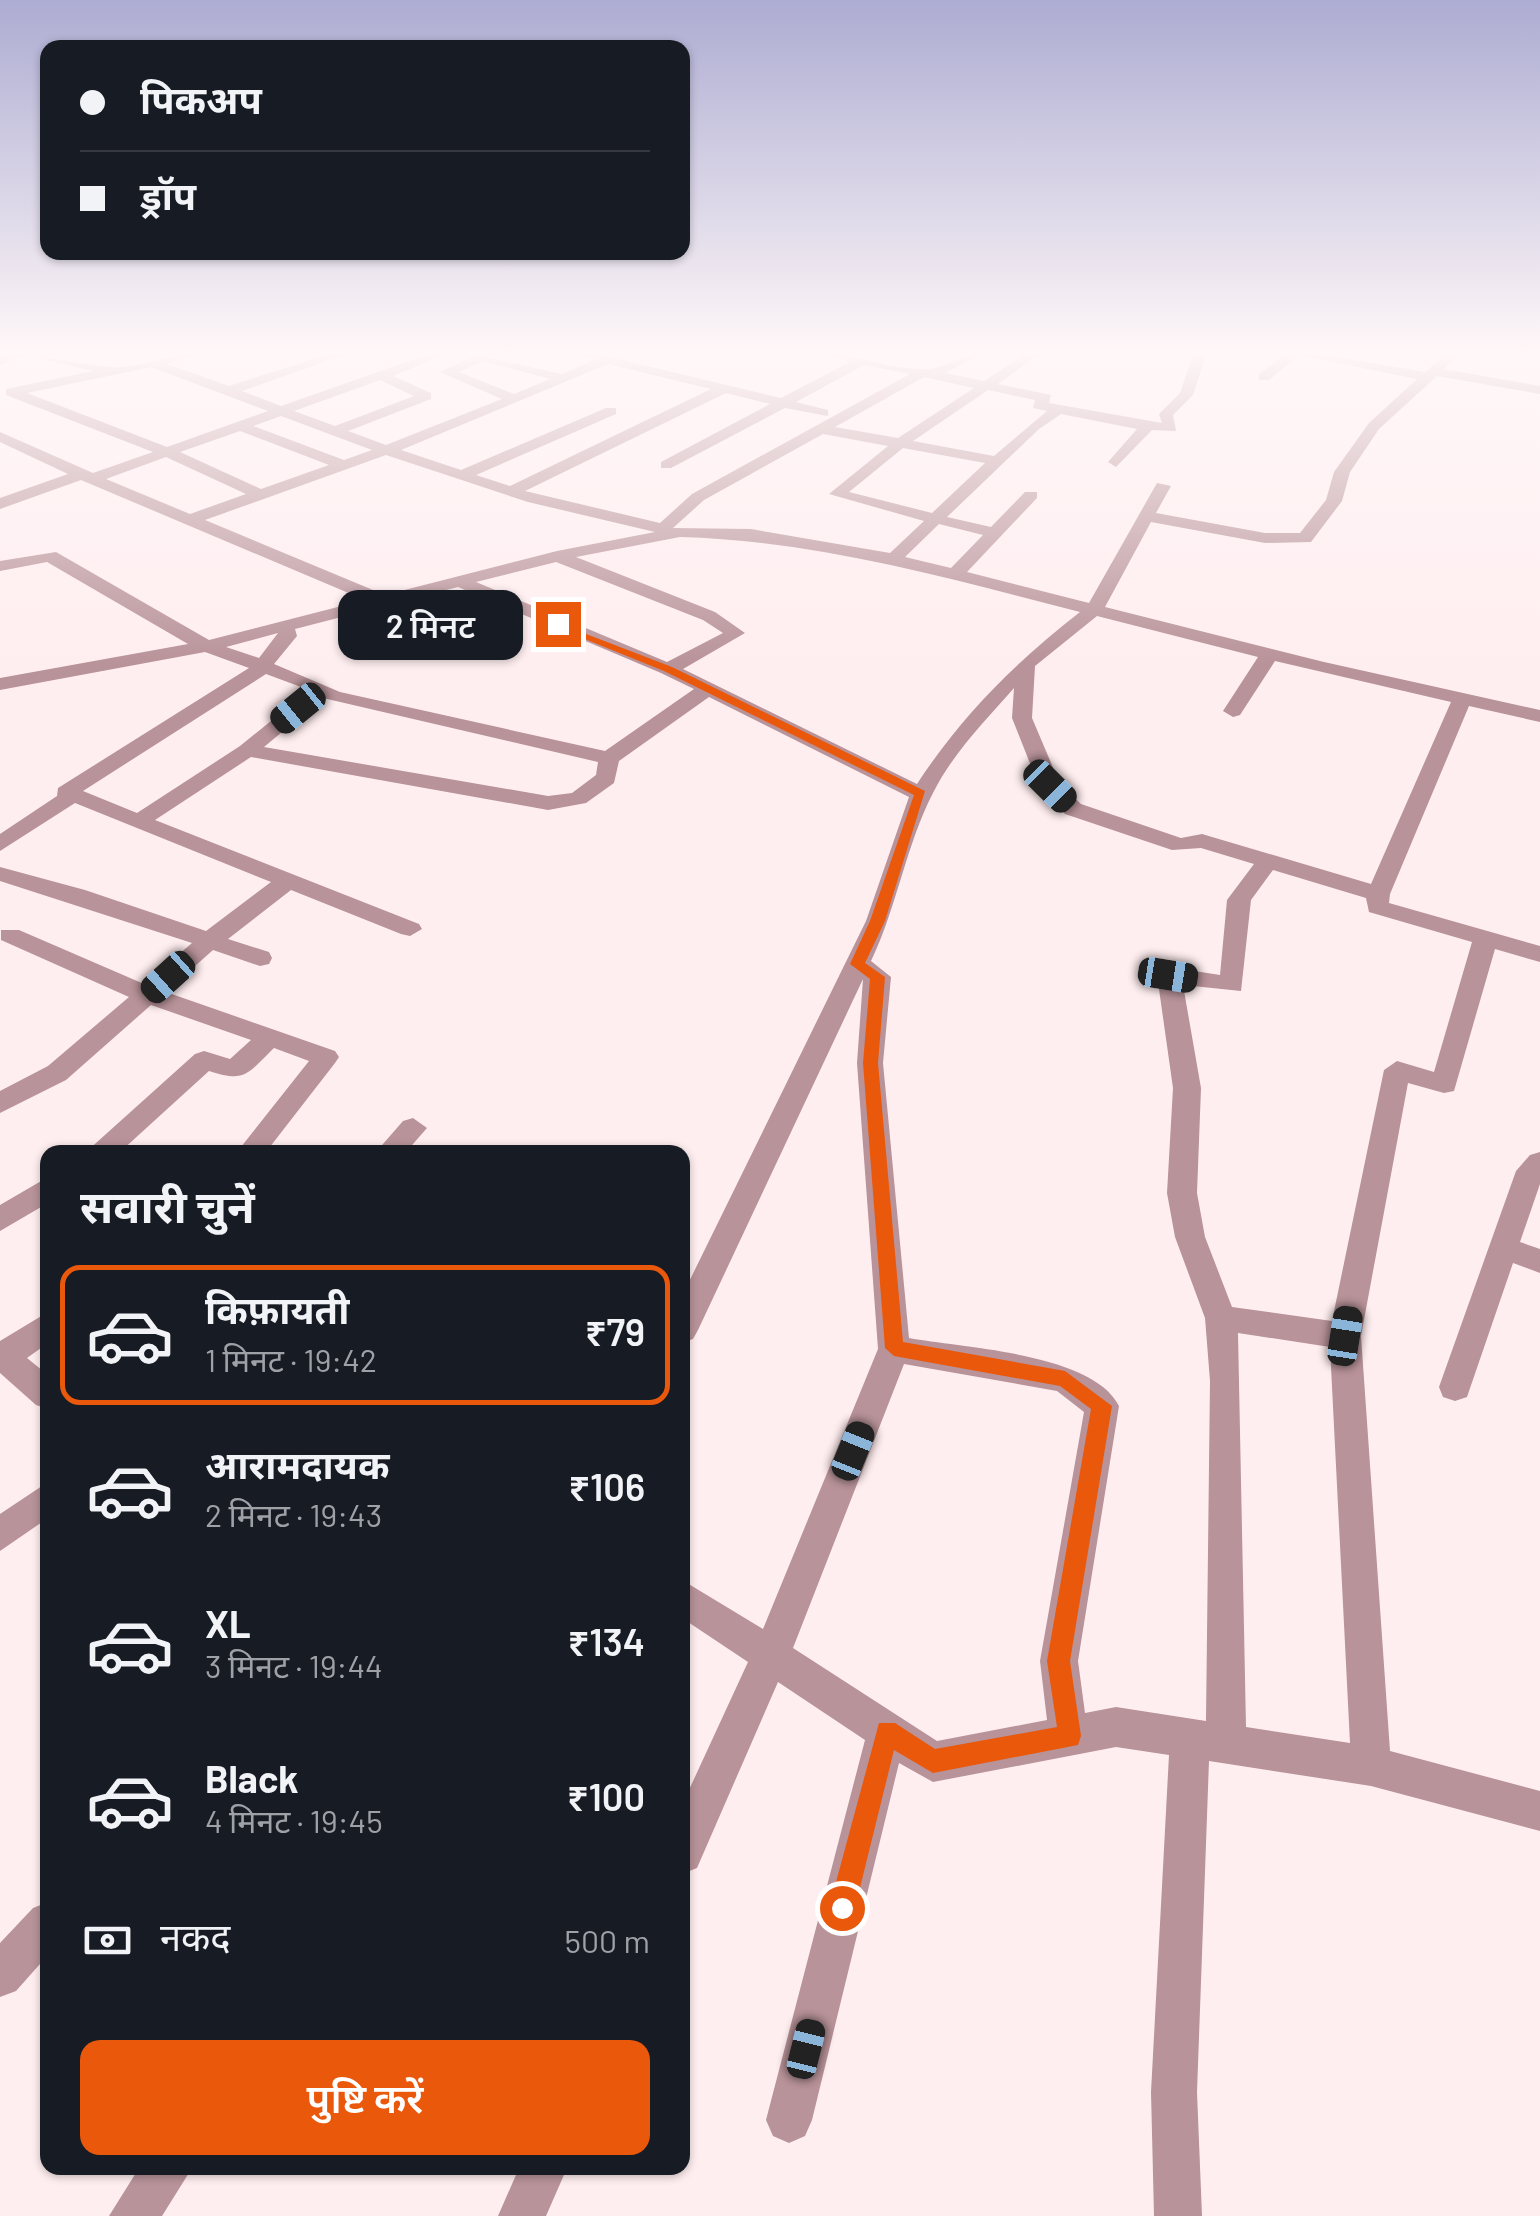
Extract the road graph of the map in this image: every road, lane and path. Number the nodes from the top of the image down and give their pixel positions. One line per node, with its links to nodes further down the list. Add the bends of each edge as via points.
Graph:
1 (46, 458): 20 (street)
2 (145, 458): 20 (street)
3 (180, 458): 23 (street)
4 (323, 458): 17 (street)
5 (364, 458): 17 (street)
6 (419, 458): 19 (street)
7 (502, 458): 19 (street)
8 (580, 458): 22 (street)
9 (680, 458): 18 (street)
10 (761, 458): 29 (street, via 698,497)
11 (882, 458): 28 (street, via 837,494)
12 (988, 458): 15 (street)
13 (1119, 458): 16 (street)
14 (1351, 458): 26 (street, via 1334,501 1305,538 1264,538)
15 (997, 460): 28 (street)
16 (1116, 462)
17 (343, 466): 23 (street)
18 (666, 466)
19 (466, 474): 22 (street)
20 (86, 476): 25 (street); 27 (street)
21 (1163, 486): 26 (street)
22 (514, 490): 29 (street, via 600,518)
23 (258, 494): 27 (street)
24 (1030, 495): 30 (street)
25 (0, 504)
26 (1146, 516): 37 (street)
27 (192, 519): 36 (street)
28 (936, 519): 30 (street); 32 (street)
29 (671, 531): 31 (street); 32 (street, via 751,534)
30 (993, 533): 34 (street)
31 (557, 556): 35 (street); 44 (street, via 736,632)
32 (893, 559): 34 (street)
33 (0, 566): 39 (street, via 50,556)
34 (954, 576): 37 (street)
35 (459, 582): 36 (street); 44 (street)
36 (384, 600): 38 (street)
37 (1095, 609): 40 (street); 42 (street)
38 (285, 626): 39 (street); 43 (street, via 288,636)
39 (206, 646): 43 (street); 45 (street)
40 (1270, 654): 48 (street); 49 (street)
41 (0, 660): 45 (street)
42 (1026, 664): 54 (street, via 956,740); 57 (street, via 1022,718 1050,786 1074,810 1180,846 1202,841)
43 (260, 668): 46 (street); 53 (street)
44 (668, 669): 47 (street)
45 (7, 683)
46 (323, 688): 51 (street); 52 (street, via 333,696)
47 (704, 690): 52 (street); 54 (street)
48 (1462, 699): 50 (street); 60 (street)
49 (1232, 711)
50 (1539, 718)
51 (248, 750): 52 (street, via 548,804 592,789 606,778); 55 (street)
52 (608, 758)
53 (66, 793)
54 (921, 794): 67 (street)
55 (139, 821): 56 (street, via 73,795); 59 (street)
56 (0, 844)
57 (1268, 861): 60 (street); 81 (street, via 1239,900 1232,985 1168,975 1187,1088 1182,1193 1190,1237)
58 (0, 874): 64 (street)
59 (289, 880): 61 (street); 64 (street)
60 (1378, 894): 63 (street, via 1378,907)
61 (410, 929)
62 (10, 935): 68 (street)
63 (1485, 940): 65 (street); 83 (street, via 1444,1084 1397,1070)
64 (209, 941): 66 (street); 68 (street)
65 (1540, 954)
66 (260, 958)
67 (857, 964): 80 (street); 84 (street, via 878,977 870,1063)
68 (148, 995): 69 (street); 70 (street, via 57,1073)
69 (270, 1037): 72 (street, via 235,1070 204,1060); 73 (street, via 326,1057)
70 (0, 1103)
71 (414, 1128): 74 (street)
72 (111, 1145)
73 (257, 1145)
74 (397, 1145)
75 (1540, 1162): 78 (street, via 1530,1171)
76 (40, 1193): 77 (street)
77 (0, 1220)
78 (1504, 1248): 79 (street); 86 (street)
79 (1540, 1261)
80 (690, 1313)
81 (1221, 1318): 83 (street); 94 (street, via 1226,1380)
82 (40, 1330): 85 (street)
83 (1345, 1336): 95 (street)
84 (894, 1348): 91 (street); 93 (street, via 1065,1379 1102,1406 1058,1661)
85 (1, 1357): 87 (street)
86 (1456, 1387)
87 (40, 1389)
88 (40, 1503): 89 (street)
89 (0, 1535)
90 (690, 1603): 91 (street)
91 (771, 1656): 92 (street); 97 (street)
92 (887, 1731): 93 (street, via 933,1762); 100 (street)
93 (1070, 1736): 94 (street, via 1116,1728)
94 (1208, 1742): 95 (street); 105 (street, via 1174,2092)
95 (1371, 1766): 96 (street)
96 (1540, 1811)
97 (690, 1835)
98 (40, 1930): 99 (street)
99 (3, 1965)
100 (788, 2120)
101 (163, 2175): 103 (street)
102 (540, 2175): 104 (street)
103 (133, 2216)
104 (522, 2216)
105 (1178, 2216)

